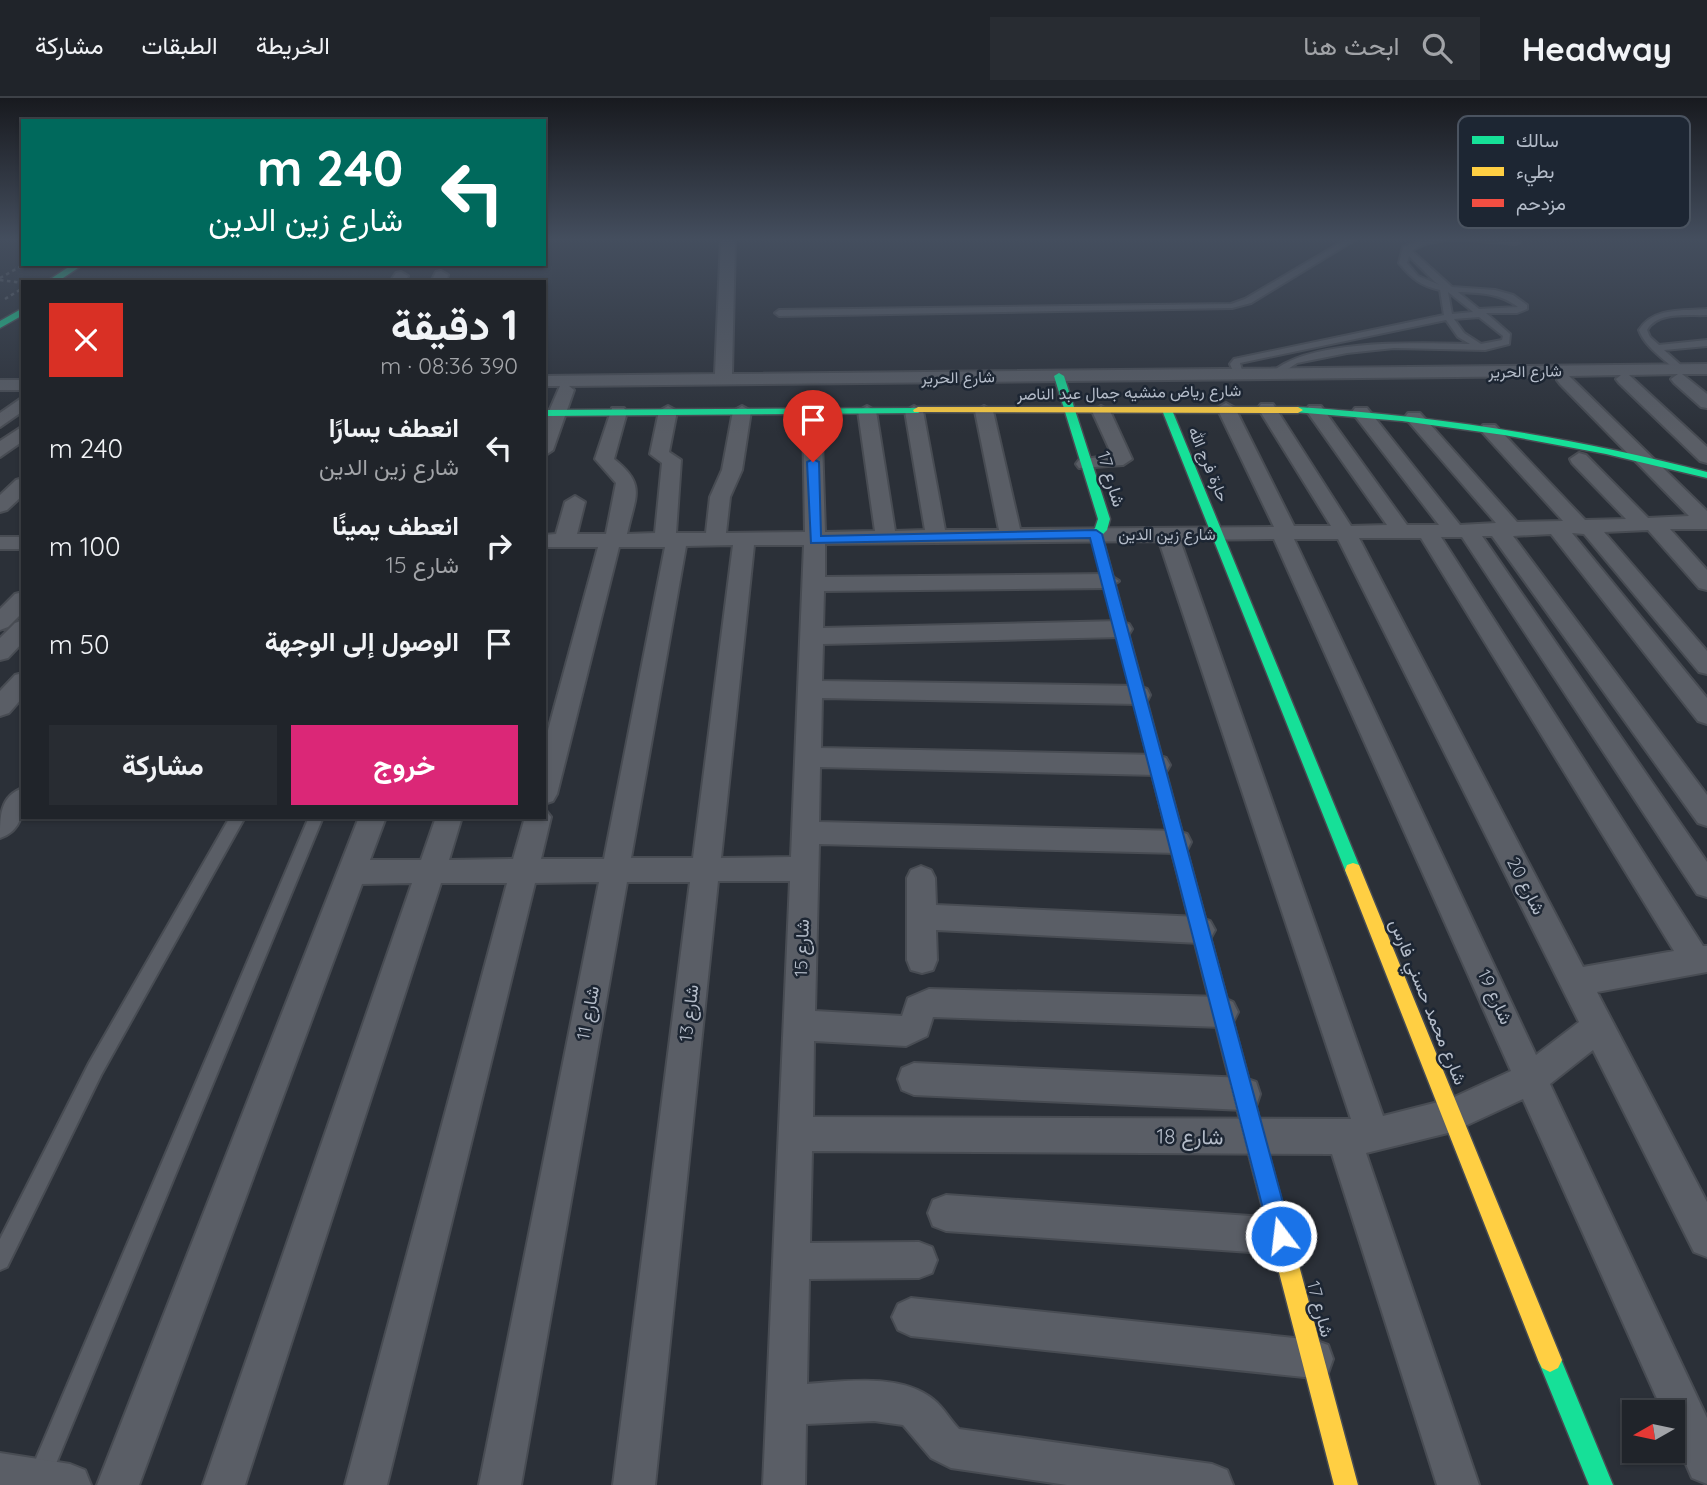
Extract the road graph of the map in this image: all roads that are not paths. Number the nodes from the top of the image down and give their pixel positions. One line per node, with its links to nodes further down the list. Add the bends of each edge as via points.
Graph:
1 (725, 304): 23 (street)
2 (1239, 304): 9 (lane)
3 (1448, 304): 10 (lane)
4 (1466, 304): 7 (lane)
5 (1520, 304): 7 (lane, via 1524,307 1517,311)
6 (21, 312): 11 (street)
7 (1478, 312): 10 (lane); 13 (lane, via 1507,336 1498,346)
8 (1707, 312): 14 (lane, via 1646,322 1643,330)
9 (779, 313)
10 (1448, 317): 13 (lane, via 1460,336); 17 (lane, via 1237,361 1234,364)
11 (0, 325)
12 (1707, 343): 14 (lane)
13 (1485, 347): 15 (lane, via 1370,347 1294,361)
14 (1656, 348): 16 (lane)
15 (1276, 373): 16 (street, شارع الحرير); 17 (street, شارع الحرير)
16 (1685, 375): 18 (street, شارع الحرير); 31 (street)
17 (1241, 379): 19 (street, شارع الحرير); 21 (street, شارع الحرير)
18 (1625, 379): 19 (street, شارع الحرير); 57 (street)
19 (1566, 380): 56 (street)
20 (546, 381): 23 (street, شارع الحرير)
21 (1060, 381): 22 (street, شارع الحرير); 45 (street, شارع 17)
22 (809, 383): 23 (street, شارع الحرير); 26 (street, شارع الحرير)
23 (717, 384): 26 (street, شارع الحرير); 28 (street, شارع الحرير); 38 (street)
24 (0, 385): 25 (street)
25 (21, 385)
26 (771, 388): 40 (street)
27 (546, 390): 28 (street, شارع الحرير)
28 (565, 390): 49 (street)
29 (0, 394): 30 (street)
30 (21, 394)
31 (1707, 403)
32 (21, 404): 51 (street)
33 (1226, 408): 34 (street, شارع رياض منشيه جمال عبد الناصر); 35 (street, شارع رياض منشيه جمال عبد الناصر); 77 (street, شارع 19)
34 (1268, 408): 36 (street, شارع رياض منشيه جمال عبد الناصر); 74 (street, شارع 20)
35 (1167, 410): 46 (street, شارع رياض منشيه جمال عبد الناصر); 76 (street, حارة فرج الله)
36 (1315, 410): 48 (street, شارع رياض منشيه جمال عبد الناصر); 62 (street)
37 (668, 411): 38 (street, شارع رياض منشيه جمال عبد الناصر); 47 (street, شارع رياض منشيه جمال عبد الناصر); 87 (street, شارع 11, via 659,454 672,460)
38 (708, 411): 39 (street, شارع رياض منشيه جمال عبد الناصر)
39 (742, 411): 40 (street, شارع رياض منشيه جمال عبد الناصر); 82 (street, via 732,470 720,497)
40 (770, 411): 41 (street, شارع رياض منشيه جمال عبد الناصر)
41 (811, 411): 42 (street, شارع رياض منشيه جمال عبد الناصر); 83 (street, شارع 15)
42 (867, 411): 43 (street, شارع رياض منشيه جمال عبد الناصر); 81 (street)
43 (914, 411): 44 (street, شارع رياض منشيه جمال عبد الناصر); 80 (street)
44 (984, 411): 45 (street, شارع رياض منشيه جمال عبد الناصر); 79 (street)
45 (1070, 411): 46 (street, شارع رياض منشيه جمال عبد الناصر); 59 (street, شارع 17)
46 (1101, 411): 59 (street, via 1123,459)
47 (618, 412): 49 (street, شارع رياض منشيه جمال عبد الناصر); 86 (street, via 604,459 627,483)
48 (1361, 412): 50 (street, شارع رياض منشيه جمال عبد الناصر); 60 (street)
49 (551, 413): 54 (street)
50 (1414, 417): 52 (street, شارع رياض منشيه جمال عبد الناصر); 70 (street)
51 (0, 422)
52 (1489, 429): 56 (street, شارع رياض منشيه جمال عبد الناصر); 68 (street)
53 (21, 433): 55 (street)
54 (546, 439)
55 (0, 451)
56 (1641, 456): 61 (street, شارع رياض منشيه جمال عبد الناصر); 66 (street)
57 (1707, 457)
58 (1579, 459): 67 (street)
59 (1086, 464): 78 (street, شارع 17, via 1104,519)
60 (1409, 474): 62 (street); 73 (street)
61 (1707, 475)
62 (1363, 477): 71 (street)
63 (21, 486): 65 (street)
64 (575, 502): 85 (street)
65 (0, 506)
66 (1707, 522): 67 (street, شارع زين الدين)
67 (1649, 525): 68 (street, شارع زين الدين); 89 (street)
68 (1585, 527): 69 (street, شارع زين الدين); 96 (street)
69 (1557, 528): 70 (street, شارع زين الدين); 101 (street)
70 (1506, 530): 73 (street, شارع زين الدين); 106 (street)
71 (1401, 531): 72 (street, شارع زين الدين); 74 (street, شارع زين الدين)
72 (1427, 531): 73 (street, شارع زين الدين); 126 (street)
73 (1461, 531): 122 (street)
74 (1345, 532): 77 (street, شارع زين الدين); 127 (street, شارع 20)
75 (1167, 533): 76 (street, شارع زين الدين); 78 (street, شارع زين الدين); 136 (street)
76 (1219, 533): 77 (street, شارع زين الدين); 134 (street, شارع محمد حسني فارس)
77 (1284, 533): 131 (street, شارع 19)
78 (1096, 534): 79 (street, شارع زين الدين); 88 (street, شارع 17)
79 (1011, 536): 80 (street, شارع زين الدين)
80 (936, 537): 81 (street, شارع زين الدين)
81 (886, 538): 83 (street, شارع زين الدين)
82 (730, 540): 83 (street, شارع زين الدين); 87 (street, شارع زين الدين); 117 (street, شارع 13)
83 (815, 540): 90 (street, شارع 15)
84 (546, 541): 85 (street, شارع زين الدين)
85 (565, 541): 86 (street, شارع زين الدين)
86 (612, 541): 87 (street, شارع زين الدين); 104 (street)
87 (671, 541): 116 (street, شارع 11)
88 (1108, 581): 90 (street); 93 (street, شارع 17)
89 (1707, 583)
90 (814, 584): 94 (street, شارع 15)
91 (21, 602): 92 (street)
92 (7, 621): 95 (street)
93 (1121, 629): 94 (street); 99 (street, شارع 17)
94 (812, 636): 98 (street, شارع 15)
95 (0, 652)
96 (1707, 666)
97 (21, 683): 100 (street)
98 (810, 689): 99 (street); 102 (street, شارع 15)
99 (1138, 695): 103 (street, شارع 17)
100 (0, 707)
101 (1707, 715)
102 (808, 757): 103 (street); 113 (street, شارع 15)
103 (1157, 765): 114 (street, شارع 17)
104 (546, 787)
105 (21, 801): 112 (street)
106 (1707, 815)
107 (237, 819): 141 (lane, via 96,1069)
108 (315, 819): 148 (lane)
109 (372, 819): 120 (street)
110 (448, 819): 118 (street)
111 (537, 819): 119 (street)
112 (0, 827)
113 (806, 833): 114 (street); 115 (street, شارع 15)
114 (1177, 842): 124 (street, شارع 17)
115 (805, 869): 117 (street); 129 (street, شارع 15)
116 (615, 870): 117 (street); 119 (street); 152 (street, شارع 11)
117 (706, 870): 153 (street, شارع 13)
118 (431, 871): 119 (street); 120 (street); 150 (street)
119 (524, 871): 151 (street)
120 (352, 872): 149 (street)
121 (921, 878): 123 (street)
122 (1707, 885)
123 (922, 917): 124 (street); 125 (street)
124 (1200, 930): 128 (street, شارع 17)
125 (922, 960)
126 (1701, 960): 127 (street)
127 (1575, 982): 130 (street, شارع 20)
128 (1222, 1012): 129 (street, via 929,1003 919,1008 916,1026 906,1031); 133 (street, شارع 17)
129 (800, 1025): 135 (street, شارع 15)
130 (1598, 1027): 131 (street, شارع 18); 140 (street, شارع 20)
131 (1532, 1078): 134 (street, شارع 18); 147 (street, شارع 19)
132 (914, 1079): 133 (street)
133 (1244, 1094): 137 (street, شارع 17)
134 (1452, 1115): 136 (street, شارع 18); 158 (street, شارع محمد حسني فارس)
135 (796, 1134): 137 (street, شارع 18); 143 (street, شارع 15)
136 (1358, 1136): 137 (street, شارع 18); 157 (street)
137 (1255, 1138): 139 (street, شارع 17)
138 (946, 1213): 139 (street)
139 (1281, 1236): 145 (street, شارع 17)
140 (1707, 1239)
141 (0, 1260)
142 (919, 1260): 143 (street)
143 (792, 1261): 146 (street, شارع 15)
144 (911, 1317): 145 (street)
145 (1314, 1359): 156 (street, شارع 17)
146 (787, 1405): 154 (street, شارع 15); 155 (street, via 895,1403 918,1412 951,1448)
147 (1707, 1462)
148 (36, 1480)
149 (118, 1485)
150 (224, 1485)
151 (366, 1485)
152 (500, 1485)
153 (634, 1485)
154 (785, 1485)
155 (1212, 1485)
156 (1346, 1485)
157 (1458, 1485)
158 (1601, 1485)

